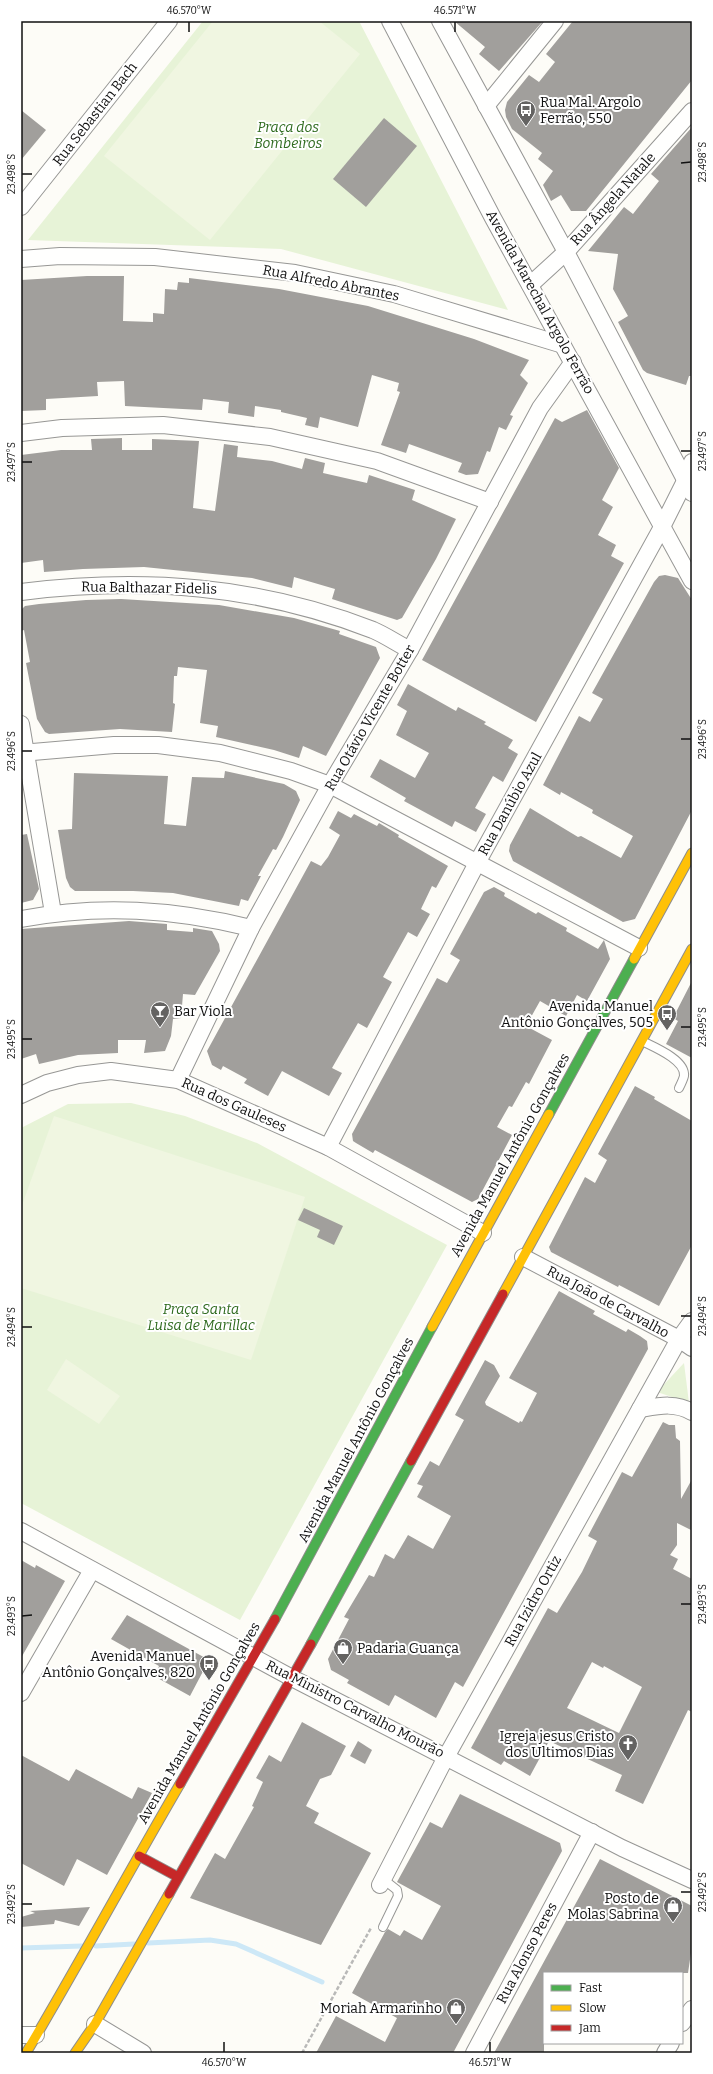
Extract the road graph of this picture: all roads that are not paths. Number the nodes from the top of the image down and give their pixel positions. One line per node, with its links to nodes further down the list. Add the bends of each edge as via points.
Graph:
1 (169, 21): 7 (street, Rua Sebastian Bach)
2 (390, 21): 10 (street, Avenida Marechal Argolo Ferrão)
3 (440, 21): 5 (street)
4 (556, 21): 5 (street)
5 (486, 106): 8 (street)
6 (692, 111): 8 (street, Rua Ângela Natale)
7 (21, 207)
8 (566, 252): 10 (street, Rua Ângela Natale); 15 (street)
9 (21, 259): 11 (street, Rua Alfredo Abrantes, via 60,256 155,258 295,273 394,294)
10 (530, 285): 11 (street, Avenida Marechal Argolo Ferrão)
11 (563, 345): 12 (street, Avenida Marechal Argolo Ferrão)
12 (573, 362): 16 (street, Rua Otávio Vicente Botter, via 540,408); 17 (street, Avenida Marechal Argolo Ferrão)
13 (21, 433): 16 (street, via 62,428 163,425 270,436 377,461)
14 (692, 462): 15 (street, Rua Danúbio Azul)
15 (689, 487): 17 (street, Rua Danúbio Azul)
16 (490, 502): 20 (street, Rua Otávio Vicente Botter)
17 (662, 526): 18 (street, Avenida Marechal Argolo Ferrão); 25 (street, Rua Danúbio Azul)
18 (692, 581)
19 (21, 592): 20 (street, Rua Balthazar Fidelis, via 99,585 182,586 224,590 296,604 374,631)
20 (410, 650): 23 (street, Rua Otávio Vicente Botter)
21 (21, 724): 22 (street)
22 (24, 753): 23 (street, via 114,745 158,746 220,753 291,771); 26 (street)
23 (330, 785): 25 (street); 28 (street, Rua Otávio Vicente Botter)
24 (692, 853): 29 (main road, Avenida Manuel Antônio Gonçalves)
25 (477, 863): 29 (street); 35 (street, Rua Danúbio Azul)
26 (53, 913): 27 (street); 28 (street, via 175,913)
27 (21, 919)
28 (251, 928): 32 (street, Rua Otávio Vicente Botter)
29 (639, 948): 36 (main road, Avenida Manuel Antônio Gonçalves)
30 (692, 949): 31 (main road)
31 (642, 1041): 33 (lane, via 677,1060 684,1075); 37 (main road)
32 (178, 1080): 34 (street, Rua dos Gauleses, via 111,1072 98,1073 53,1082); 35 (street, Rua dos Gauleses)
33 (680, 1088)
34 (21, 1095)
35 (328, 1147): 36 (street)
36 (483, 1233): 44 (main road, Avenida Manuel Antônio Gonçalves, via 293,1590)
37 (523, 1257): 39 (street, Rua João de Carvalho); 45 (main road)
38 (692, 1322): 39 (street, Rua Izidro Ortiz)
39 (686, 1344): 40 (street, Rua Izidro Ortiz)
40 (640, 1409): 41 (street, via 663,1405 676,1406); 47 (street, Rua Izidro Ortiz)
41 (692, 1412)
42 (21, 1531): 43 (street, Rua Ministro Carvalho Mourão)
43 (92, 1570): 44 (street, Rua Ministro Carvalho Mourão); 46 (street)
44 (254, 1657): 45 (street, Rua Ministro Carvalho Mourão); 49 (main road, Avenida Manuel Antônio Gonçalves)
45 (292, 1678): 47 (street, Rua Ministro Carvalho Mourão); 50 (main road)
46 (21, 1693)
47 (446, 1757): 48 (street, Rua Ministro Carvalho Mourão); 52 (street, Rua Izidro Ortiz)
48 (592, 1832): 51 (street, Rua Ministro Carvalho Mourão); 62 (street, Rua Alonso Peres)
49 (139, 1856): 50 (main road); 57 (main road, Avenida Manuel Antônio Gonçalves, via 84,1956)
50 (178, 1877): 56 (main road)
51 (692, 1880)
52 (382, 1882): 53 (lane, via 397,1890 398,1896)
53 (382, 1927)
54 (692, 2009): 55 (street)
55 (683, 2022)
56 (95, 2024): 60 (main road); 61 (street)
57 (28, 2035): 59 (main road, Avenida Manuel Antônio Gonçalves)
58 (670, 2044): 63 (street)
59 (26, 2053)
60 (75, 2053)
61 (143, 2053)
62 (474, 2053)
63 (665, 2053)

